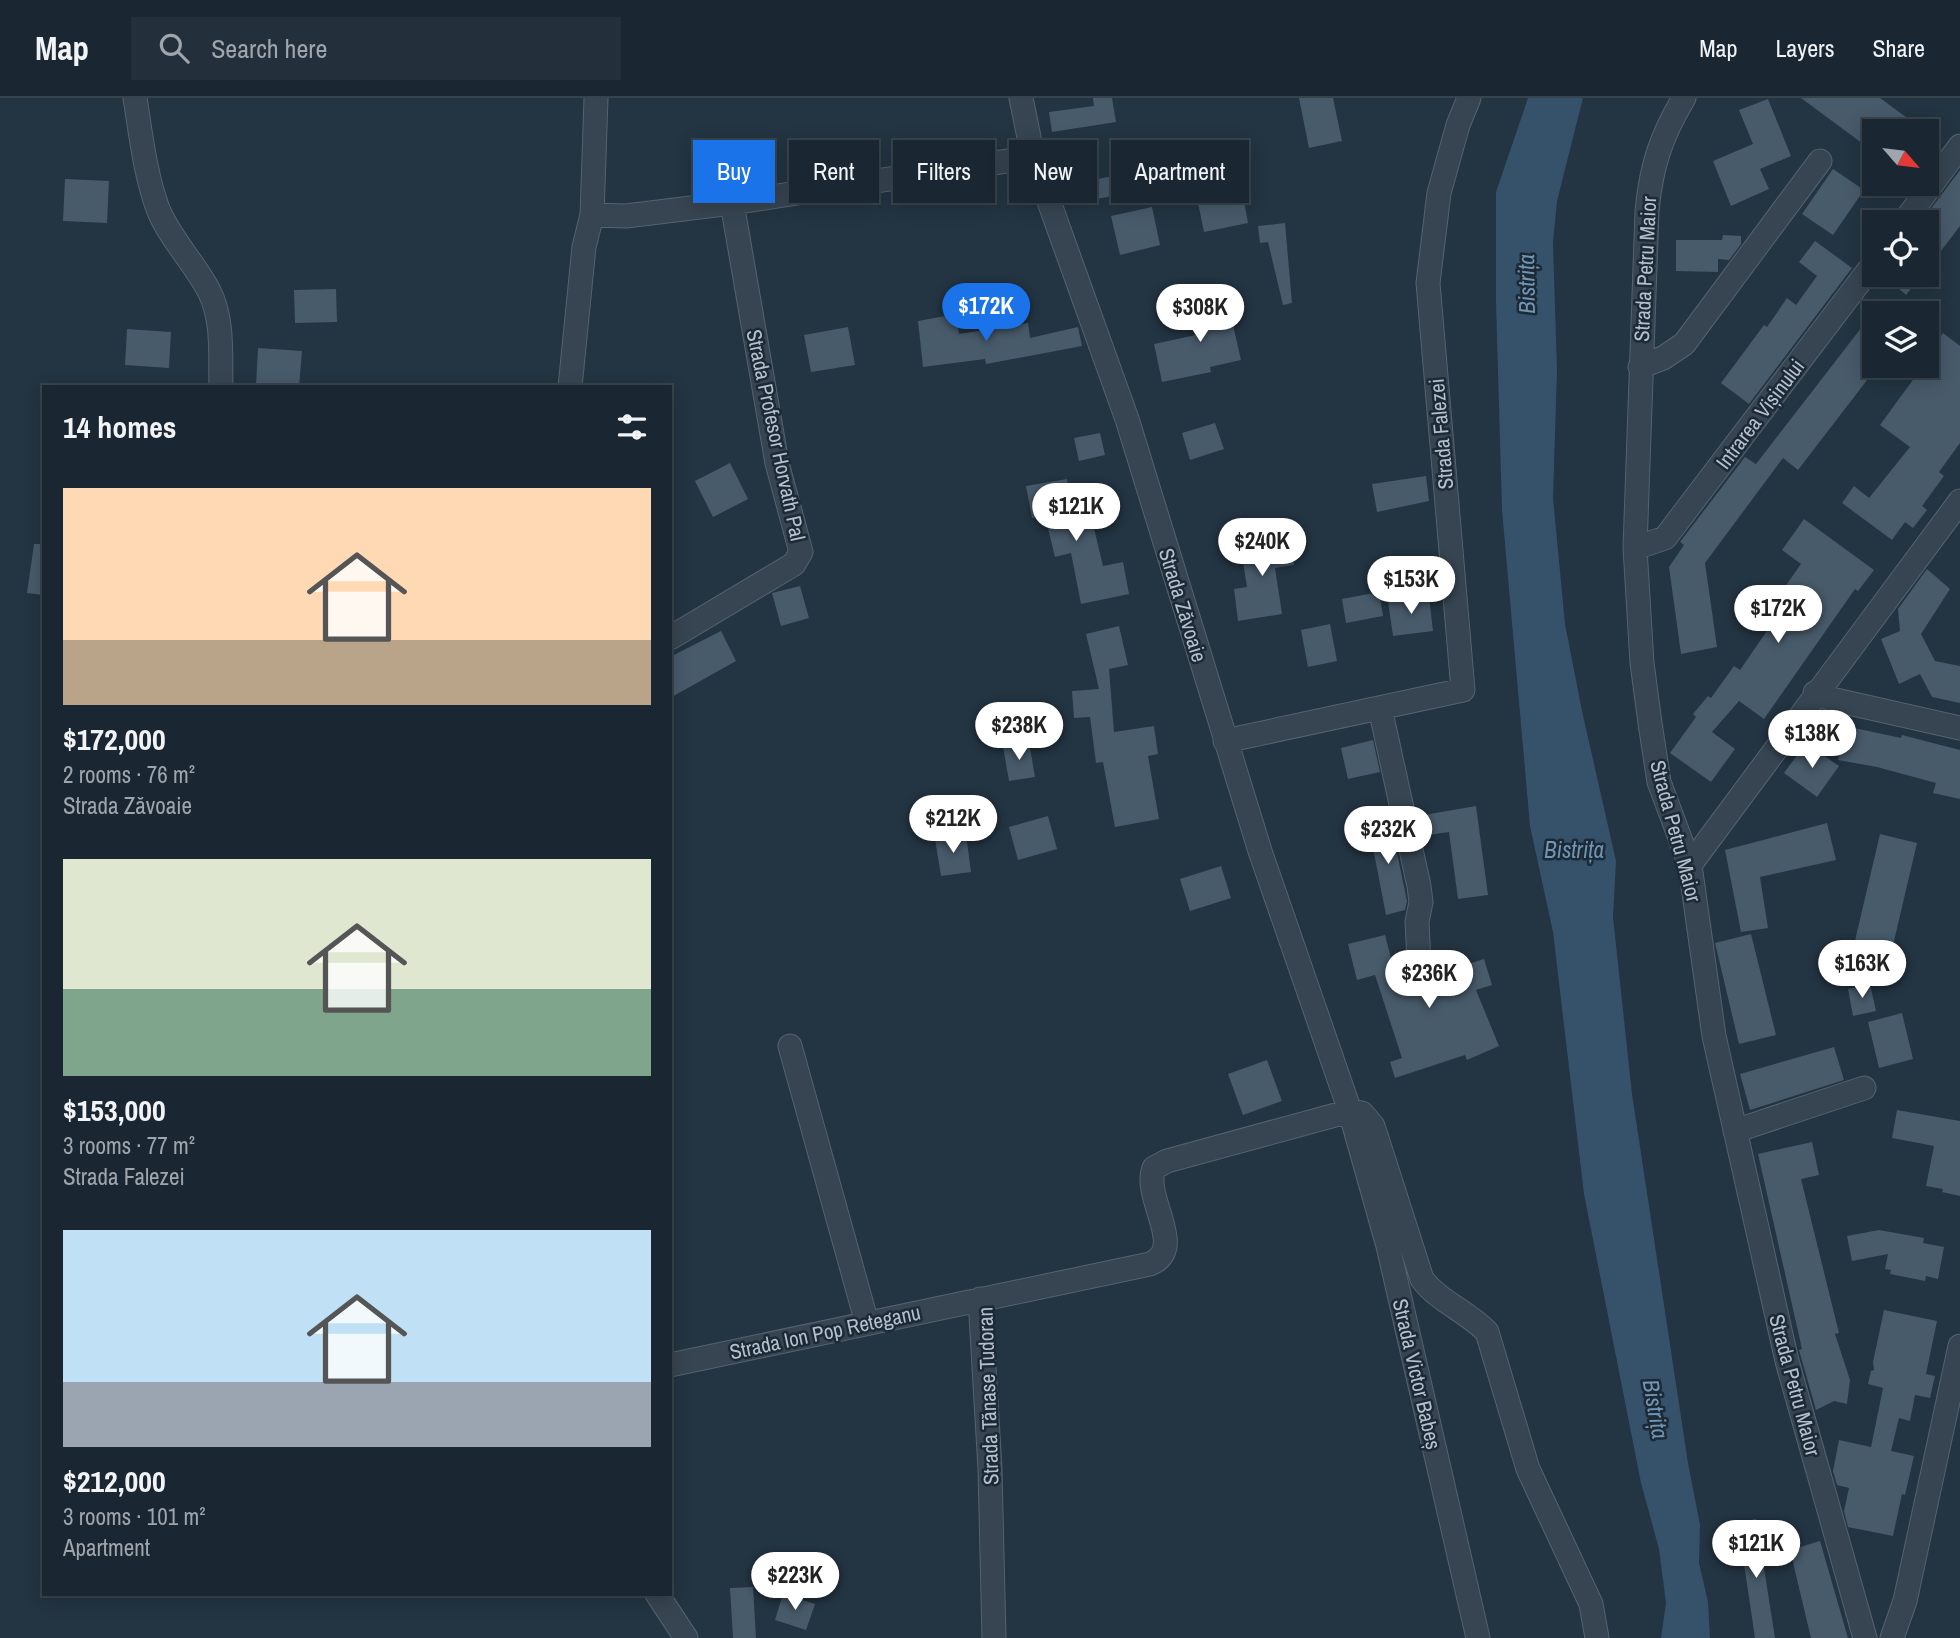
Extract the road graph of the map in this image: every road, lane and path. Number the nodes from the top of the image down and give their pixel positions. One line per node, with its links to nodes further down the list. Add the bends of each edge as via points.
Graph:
1 (135, 98): 17 (street, via 159,211 216,308)
2 (596, 98): 14 (street)
3 (1021, 98): 6 (street, Strada Zăvoaie)
4 (1469, 98): 23 (street, Strada Falezei, via 1439,193 1428,283 1463,690)
5 (1684, 98): 16 (street, Strada Petru Maior, via 1651,173)
6 (1030, 140)
7 (1960, 146): 13 (street)
8 (1009, 161): 10 (street)
9 (1820, 161): 16 (street, via 1684,344)
10 (775, 196)
11 (732, 203): 14 (street, via 626,216); 21 (street, Strada Profesor Horvath Pal, via 777,463 801,552 794,564)
12 (1050, 203): 25 (street, Strada Zăvoaie, via 1127,419)
13 (1913, 210)
14 (592, 215): 18 (street, via 584,247)
15 (1862, 279): 20 (street, Intrarea Vișinului, via 1665,538)
16 (1640, 367): 20 (street, Strada Petru Maior)
17 (221, 385)
18 (570, 385)
19 (1960, 501): 22 (street)
20 (1635, 548): 26 (street, Strada Petru Maior, via 1642,663 1659,782)
21 (672, 637)
22 (1815, 693): 24 (street); 26 (street)
23 (1380, 708): 25 (street, Strada Falezei); 27 (street, via 1419,886)
24 (1960, 728)
25 (1225, 741): 30 (street, Strada Zăvoaie)
26 (1690, 865): 31 (street, Strada Petru Maior, via 1714,1036)
27 (1419, 962)
28 (790, 1046): 33 (street)
29 (1864, 1088): 31 (street)
30 (1350, 1111): 32 (street, Strada Tănase Tudoran, via 1154,1168 1152,1183 1166,1245 1156,1261); 40 (street, Strada Victor Babeș, via 1388,1246); 41 (street, via 1362,1113 1373,1126 1422,1279 1487,1332 1528,1469 1591,1604)
31 (1735, 1131): 42 (street, Strada Petru Maior, via 1787,1360)
32 (980, 1299): 33 (street, Strada Ion Pop Reteganu); 39 (street, Strada Tănase Tudoran)
33 (867, 1323): 35 (street, Strada Ion Pop Reteganu)
34 (1960, 1346): 36 (street)
35 (672, 1365)
36 (1950, 1439): 43 (street)
37 (658, 1596): 38 (street)
38 (686, 1638)
39 (994, 1638)
40 (1478, 1638)
41 (1597, 1638)
42 (1865, 1638)
43 (1892, 1638)

